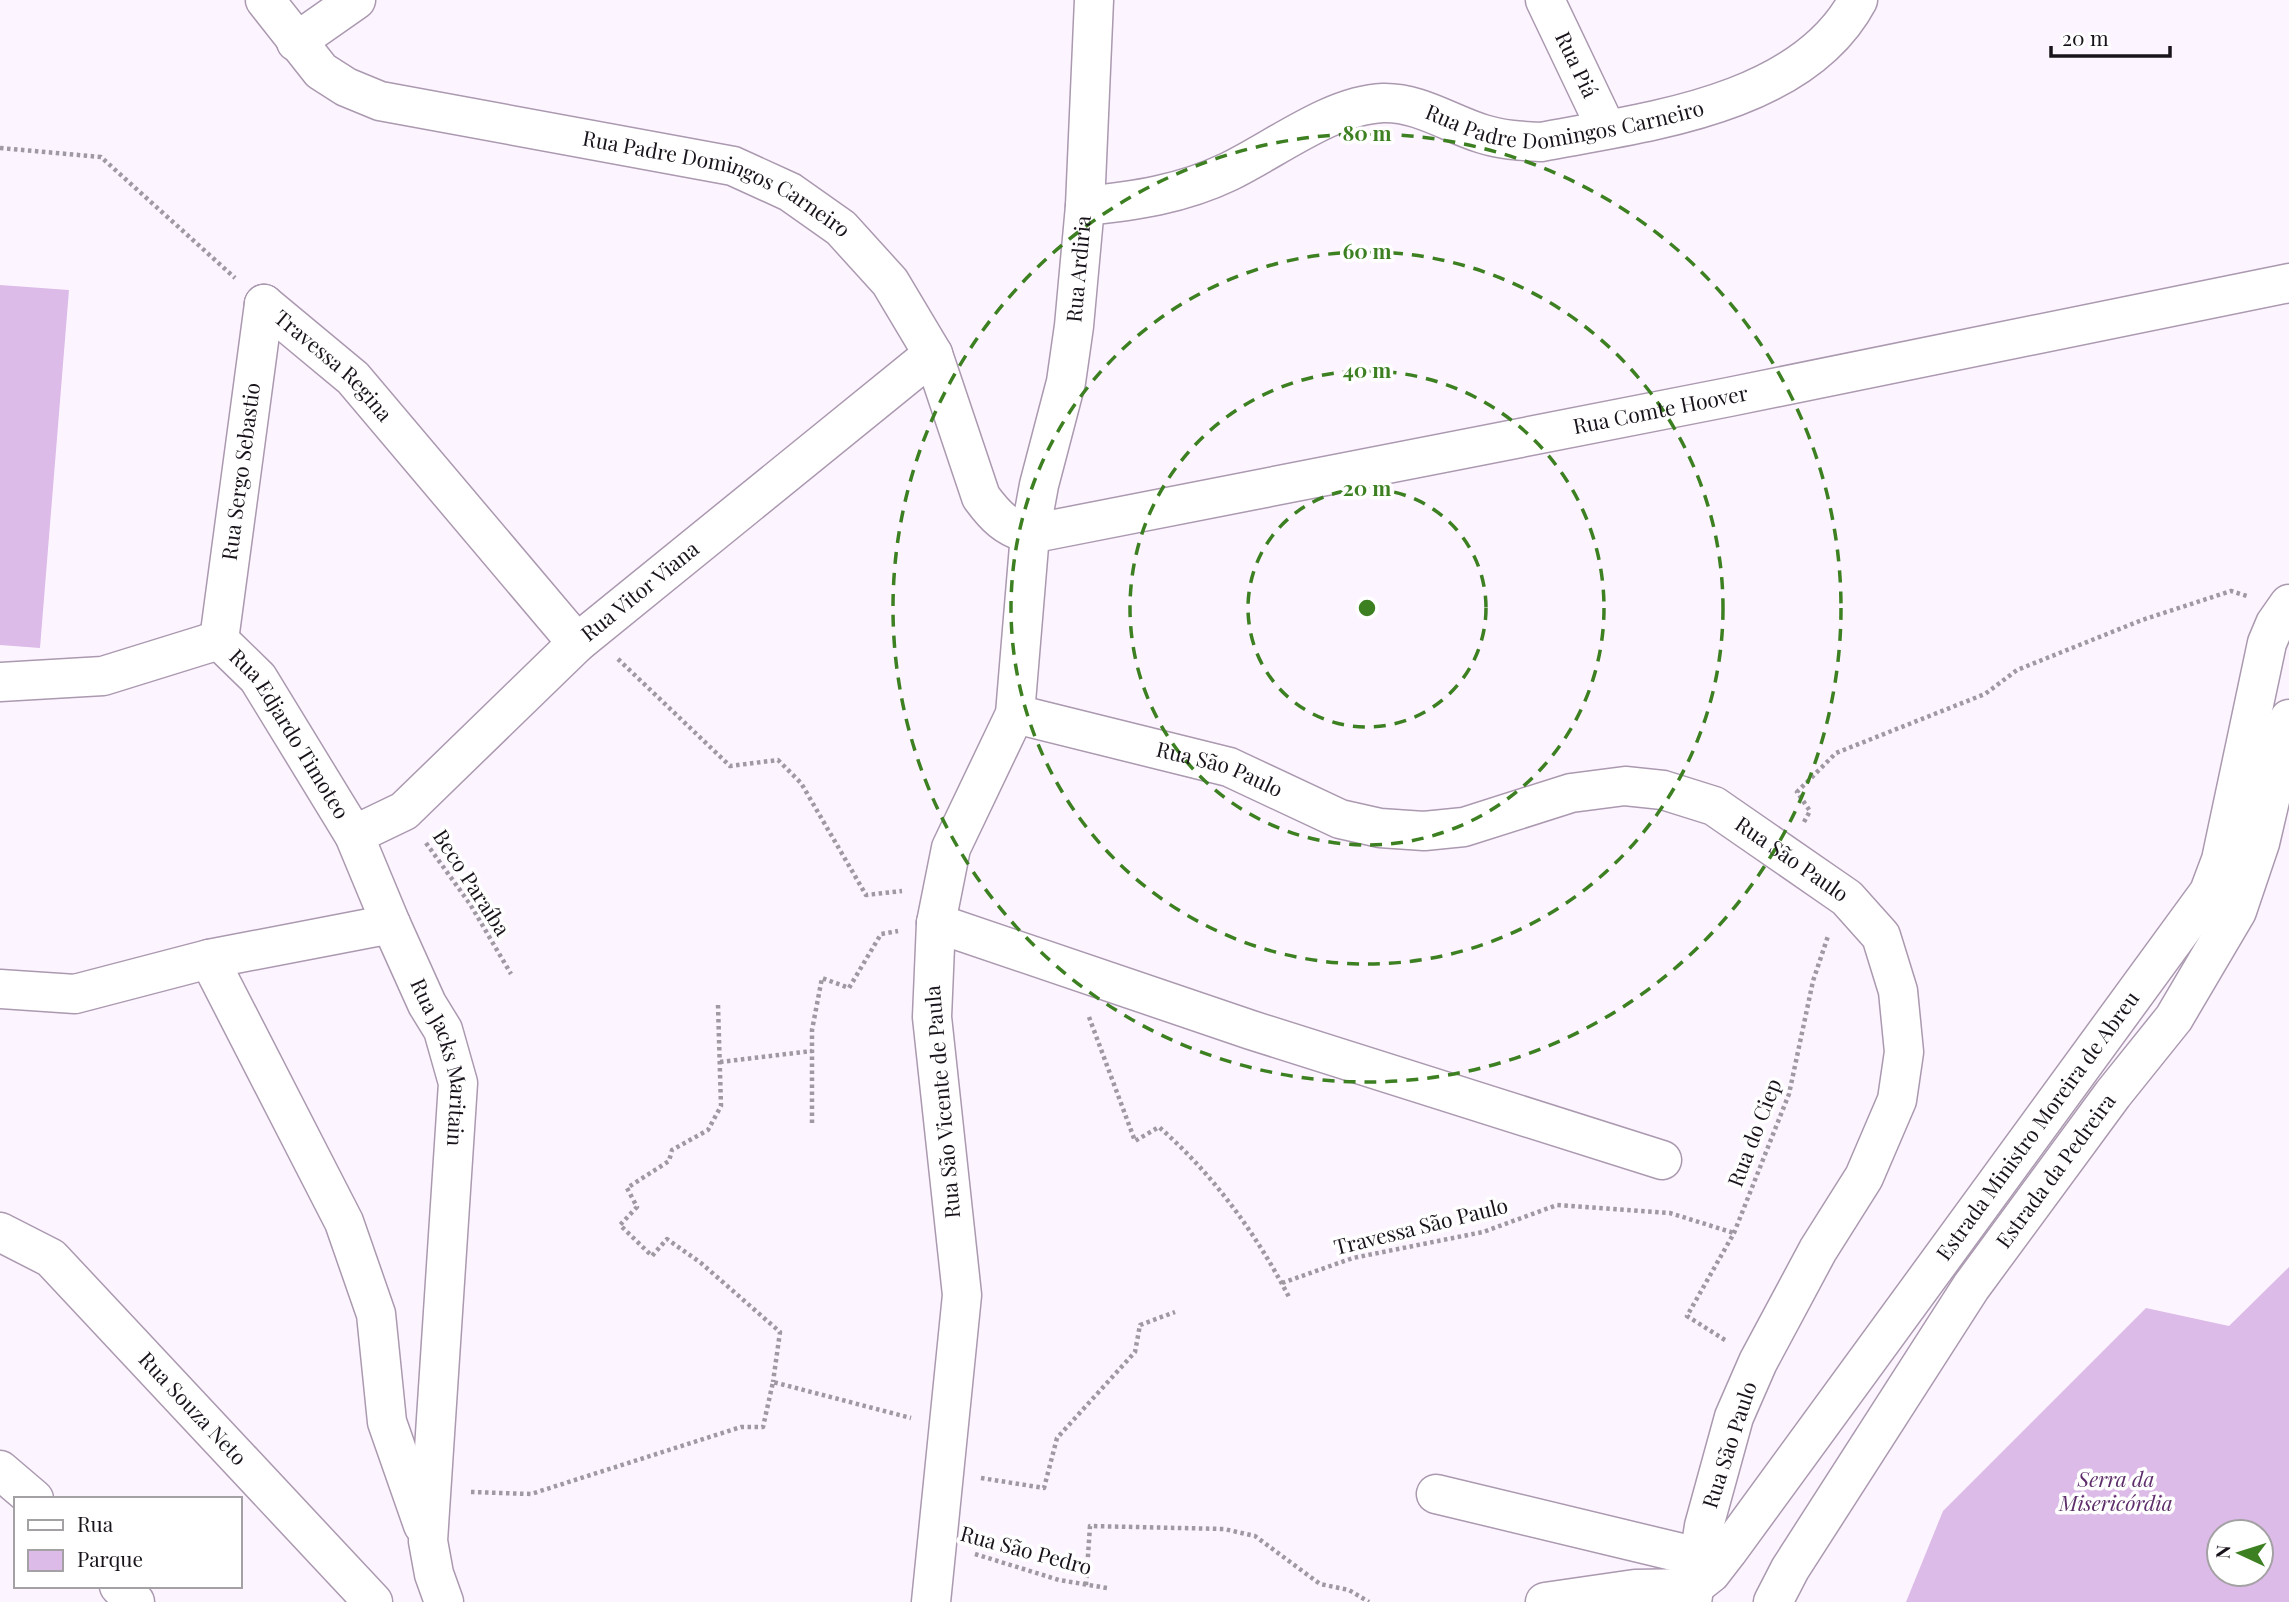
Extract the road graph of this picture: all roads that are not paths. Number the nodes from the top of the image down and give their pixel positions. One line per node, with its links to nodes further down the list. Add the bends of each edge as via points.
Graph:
1 (265, 0): 6 (street, Rua Padre Domingos Carneiro)
2 (356, 0): 6 (street)
3 (1094, 0): 8 (street, Rua Ardiria)
4 (1545, 0): 7 (street, Rua Piá)
5 (1858, 0): 7 (street, Rua Padre Domingos Carneiro, via 1816,53 1780,76 1728,102)
6 (296, 42): 11 (street, Rua Padre Domingos Carneiro, via 321,72 380,101 733,166 790,191 841,228 890,282)
7 (1606, 128): 8 (street, Rua Padre Domingos Carneiro, via 1541,142 1516,141 1484,135 1410,105 1362,106 1180,192)
8 (1084, 206): 12 (street, Rua Ardiria, via 1066,382)
9 (2289, 283): 12 (street, Rua Comte Hoover)
10 (264, 304): 14 (street, Travessa Regina, via 353,378); 15 (street, Rua Sergo Sebastio)
11 (933, 354): 12 (street, Rua Padre Domingos Carneiro, via 981,497 1012,529); 14 (street, Rua Vitor Viana)
12 (1030, 534): 17 (street, Rua São Vicente de Paula)
13 (2287, 606): 30 (street, Estrada Ministro Moreira de Abreu, via 2267,643 2221,860 2209,892 1728,1551 1711,1573)
14 (584, 638): 19 (street, Rua Vitor Viana, via 404,811)
15 (219, 640): 16 (street, Rua Edjardo Timoteo, via 103,676); 19 (street, Rua Edjardo Timoteo, via 258,678)
16 (0, 682)
17 (1015, 714): 20 (street, Rua São Vicente de Paula, via 951,848); 30 (street, Rua São Paulo, via 1229,767 1340,819 1380,828 1424,831 1464,827 1572,793 1625,786 1663,789 1714,806 1847,898 1881,936 1898,991 1904,1052 1897,1100 1864,1177 1818,1250 1758,1362 1734,1418 1718,1468)
18 (2289, 719): 37 (street, Estrada da Pedreira, via 2260,844 2237,911 2174,1018 1971,1287)
19 (354, 835): 21 (street, Rua Edjardo Timoteo)
20 (936, 923): 24 (street, via 1251,1030); 35 (street, Rua São Vicente de Paula, via 932,1017 962,1295)
21 (391, 925): 22 (street); 29 (street, Rua Jacks Maritain, via 443,1030 458,1083)
22 (209, 959): 23 (street, via 75,994); 29 (street, via 344,1222 376,1314 387,1422)
23 (0, 989)
24 (1662, 1160)
25 (0, 1232): 33 (street, Rua Souza Neto, via 51,1258)
26 (0, 1470): 28 (street)
27 (1436, 1494): 30 (street)
28 (32, 1497)
29 (428, 1541): 34 (street, Rua Jacks Maritain)
30 (1694, 1582): 36 (street)
31 (121, 1588): 32 (street)
32 (135, 1602)
33 (373, 1602)
34 (444, 1602)
35 (931, 1602)
36 (1545, 1602)
37 (1773, 1602)

